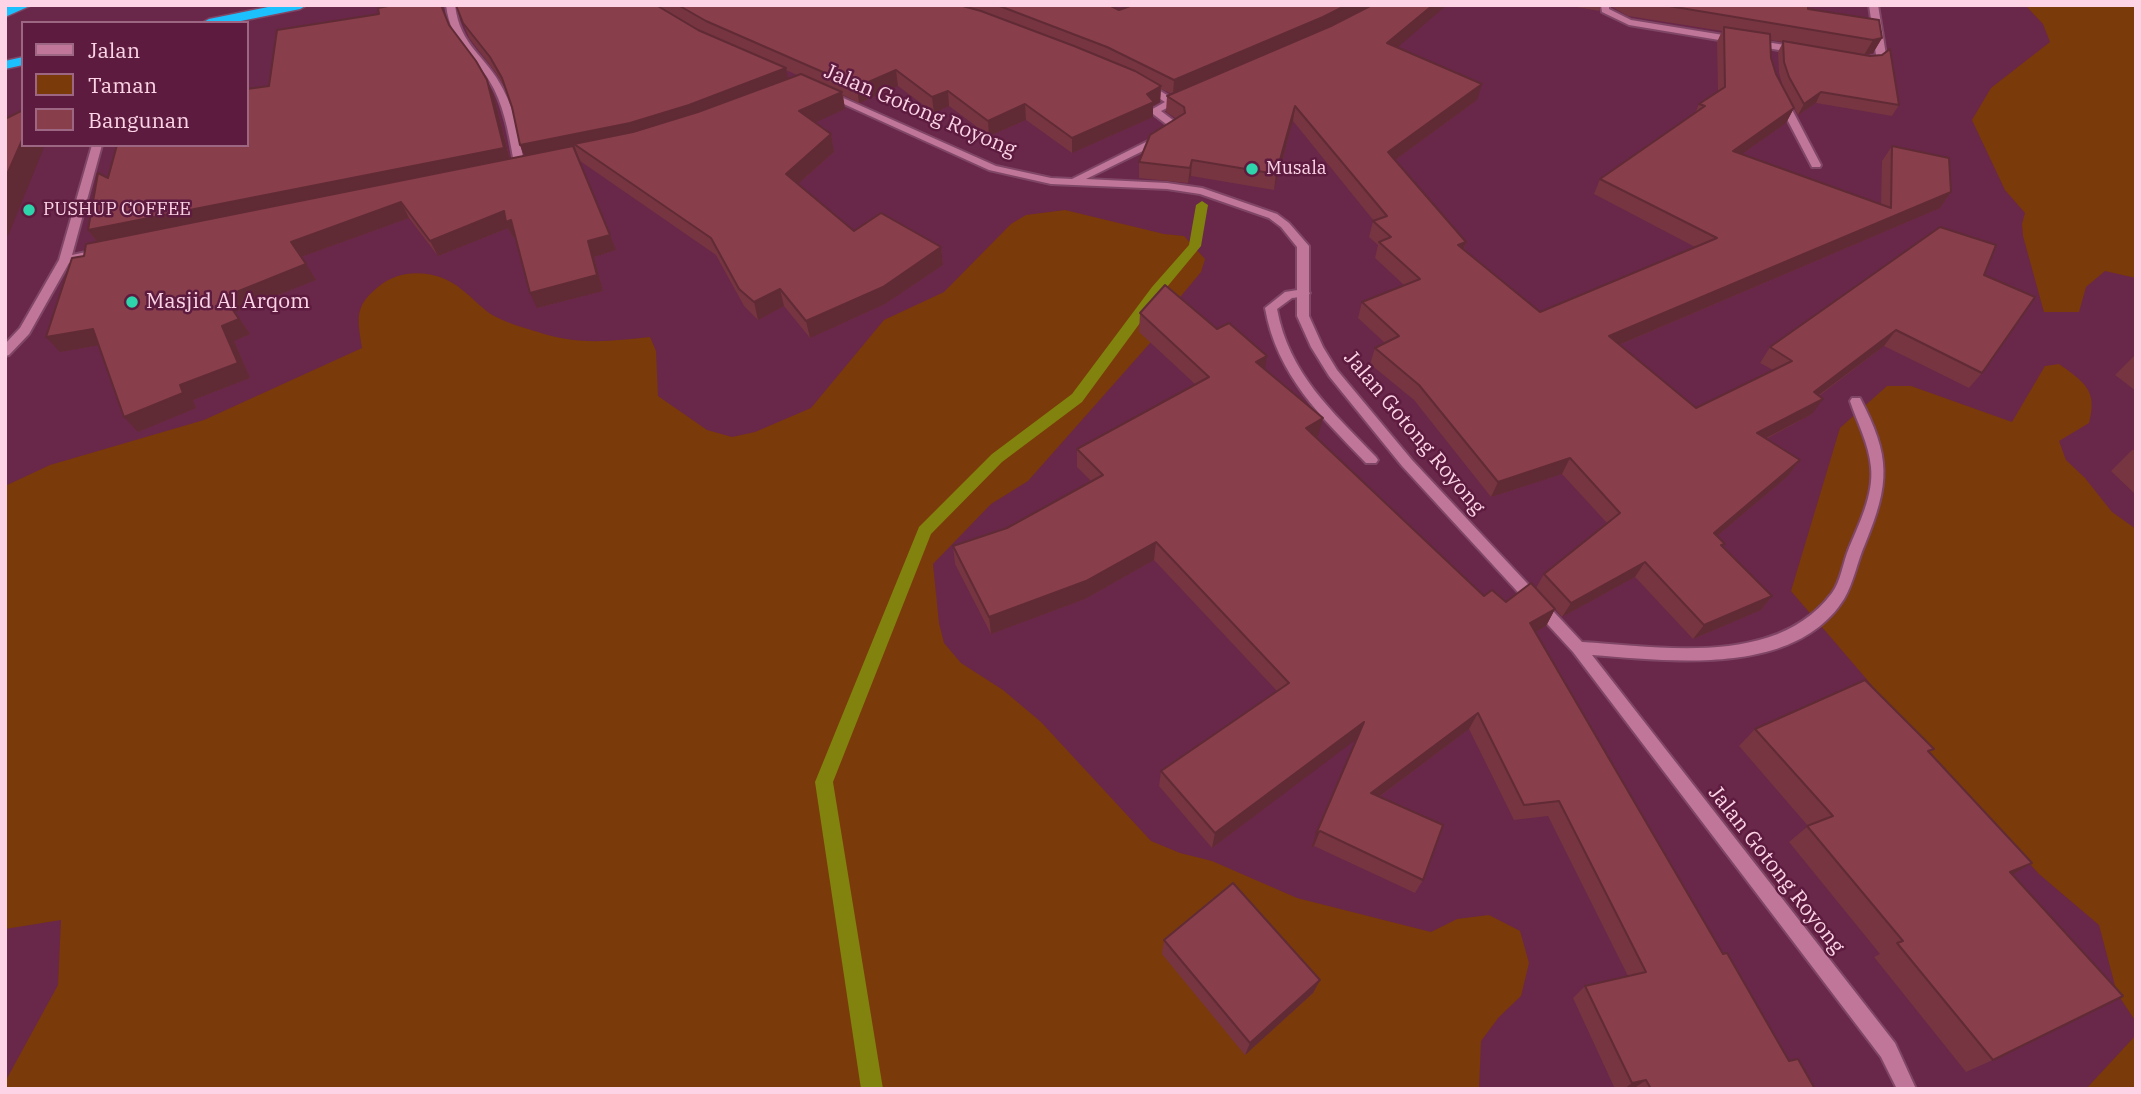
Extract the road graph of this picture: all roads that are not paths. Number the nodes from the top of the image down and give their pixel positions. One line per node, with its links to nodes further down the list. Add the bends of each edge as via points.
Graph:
1 (25, 5): 6 (highway)
2 (300, 5): 7 (highway)
3 (450, 5): 16 (street, via 451,22 462,44 494,80 506,109 514,169)
4 (1605, 5): 8 (street, via 1611,15 1629,22)
5 (1873, 5): 11 (street, via 1881,55 1873,61)
6 (5, 13)
7 (219, 21)
8 (1770, 45): 9 (street); 10 (street)
9 (1806, 51)
10 (1770, 59)
11 (1854, 60)
12 (1138, 82): 18 (street, via 1177,100 1154,111 1177,127)
13 (1776, 89): 17 (street)
14 (818, 90): 18 (street, Jalan Gotong Royong, via 993,168)
15 (96, 147): 20 (street)
16 (533, 165)
17 (1816, 165)
18 (1074, 182): 21 (street, Jalan Gotong Royong, via 1202,191 1273,216 1303,246)
19 (104, 253): 20 (street)
20 (65, 260): 22 (street, via 25,331)
21 (1304, 293): 24 (street, via 1289,295 1271,308 1272,322 1301,384); 25 (street, Jalan Gotong Royong, via 1303,316 1333,373 1407,463)
22 (5, 352)
23 (1856, 401): 25 (street, via 1879,468 1869,518 1838,595 1824,613 1798,635 1755,650 1693,654)
24 (1371, 460)
25 (1578, 648): 26 (street, Jalan Gotong Royong, via 1888,1050)
26 (1908, 1089)

